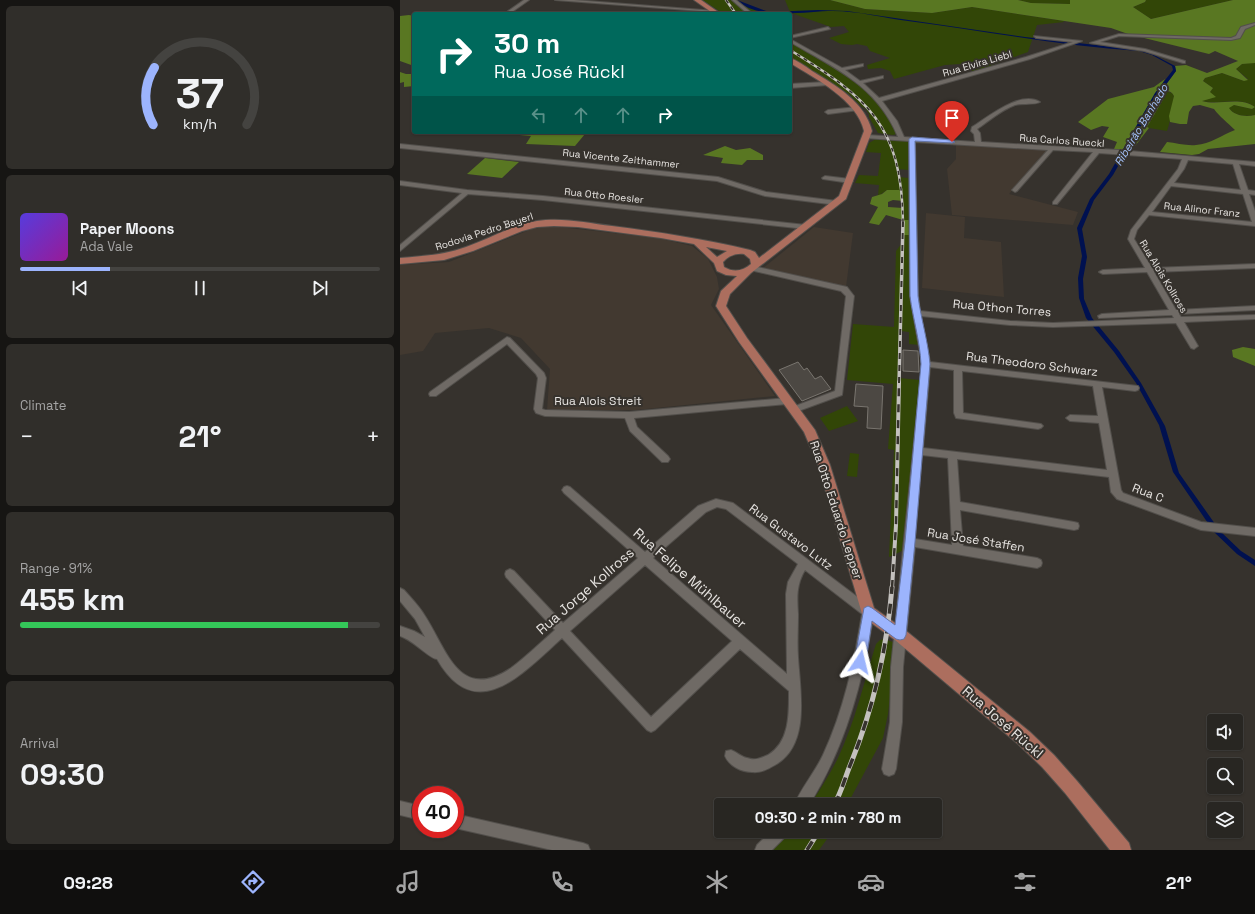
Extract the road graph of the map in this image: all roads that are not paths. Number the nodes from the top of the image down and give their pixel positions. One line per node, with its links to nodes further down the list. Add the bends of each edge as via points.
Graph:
1 (527, 0): 8 (street)
2 (557, 0): 6 (street)
3 (603, 0): 6 (street)
4 (697, 0): 11 (main road)
5 (734, 0): 12 (street)
6 (597, 3): 7 (street)
7 (645, 6): 9 (street); 10 (street)
8 (509, 12)
9 (650, 12)
10 (706, 12)
11 (715, 12)
12 (748, 12)
13 (1255, 24): 19 (street, via 1243,28 1238,37 1232,39 1126,34)
14 (828, 28): 15 (street)
15 (792, 37)
16 (1036, 37): 18 (street)
17 (792, 39): 23 (street)
18 (1078, 42): 19 (street); 28 (street, Rua Elvira Liebl)
19 (1092, 43): 21 (street, via 1145,50)
20 (792, 61): 26 (main road)
21 (1183, 62)
22 (861, 65): 23 (street)
23 (841, 70): 25 (street)
24 (881, 77): 25 (street)
25 (859, 83): 28 (street)
26 (826, 84): 27 (street); 30 (main road)
27 (792, 86)
28 (878, 100): 33 (street, via 893,118)
29 (1037, 102): 35 (street, via 1024,100 1002,108 974,128)
30 (857, 109): 31 (street); 32 (main road, via 868,126)
31 (828, 112)
32 (867, 137): 33 (street, Rua Carlos Rueckl); 43 (main road)
33 (901, 138): 34 (street, Rua Carlos Rueckl)
34 (912, 139): 35 (street, Rua Carlos Rueckl); 69 (street, via 913,280)
35 (978, 143): 37 (street, Rua Carlos Rueckl)
36 (400, 146): 50 (street, Rua Vicente Zeithammer, via 712,178 765,194)
37 (1052, 148): 38 (street, Rua Carlos Rueckl); 46 (street)
38 (1097, 151): 39 (street, Rua Carlos Rueckl); 51 (street)
39 (1186, 158): 40 (street, Rua Carlos Rueckl); 45 (street, Rua Alois Kollross)
40 (1235, 162): 41 (street, Rua Carlos Rueckl); 48 (street)
41 (1255, 164)
42 (825, 178): 43 (street)
43 (850, 181): 50 (main road, via 843,197)
44 (400, 183): 47 (street, Rua Otto Roesler)
45 (1170, 184): 48 (street); 52 (street, Rua Alois Kollross)
46 (1015, 190)
47 (467, 192): 54 (street, Rua Otto Roesler); 56 (street)
48 (1245, 192): 49 (street); 53 (street)
49 (1255, 193)
50 (837, 203): 54 (main road)
51 (1055, 203)
52 (1146, 213): 53 (street, Rua Alinor Franz); 64 (street, Rua Alois Kollross, via 1131,239)
53 (1255, 223)
54 (806, 227): 57 (main road)
55 (694, 242): 58 (main road, Rodovia Pedro Bayerl); 60 (main road, Rodovia Pedro Bayerl, via 669,236 578,224 550,223 519,229 444,257); 61 (main road, Rodovia Pedro Bayerl)
56 (400, 248)
57 (776, 250): 59 (main road, via 760,255); 63 (main road)
58 (739, 251): 59 (main road, Rodovia Pedro Bayerl); 61 (main road, via 725,254 720,258)
59 (750, 254): 63 (main road, via 756,259)
60 (400, 261)
61 (719, 265): 63 (main road, via 729,273); 66 (main road, Rua Otto Eduardo Lepper)
62 (1255, 266): 64 (street)
63 (752, 268): 66 (main road); 79 (street, Rua Alois Streit, via 844,289 850,296 839,393)
64 (1148, 270): 65 (street); 68 (street, Rua Alois Kollross)
65 (1103, 272)
66 (725, 293): 79 (main road, Rua Otto Eduardo Lepper, via 721,306)
67 (1255, 308): 68 (street)
68 (1174, 311): 71 (street); 72 (street, Rua Alois Kollross)
69 (916, 313): 71 (street, Rua Othon Torres, via 1053,325); 74 (street)
70 (1255, 317): 72 (street)
71 (1102, 320): 72 (street)
72 (1180, 321): 73 (street, Rua Alois Kollross)
73 (1194, 346)
74 (926, 364): 75 (street, Rua Theodoro Schwarz); 84 (street)
75 (958, 368): 76 (street, Rua Theodoro Schwarz); 83 (street, via 959,416)
76 (1097, 384): 77 (street, Rua Theodoro Schwarz); 82 (street, Rua C)
77 (1135, 388)
78 (433, 394): 80 (street, Rua Alois Streit, via 507,340 540,373 542,378 539,411)
79 (790, 405): 80 (street, Rua Alois Streit); 100 (main road, Rua Otto Eduardo Lepper, via 809,430 824,466)
80 (629, 415): 86 (street, via 633,430)
81 (1070, 418): 82 (street)
82 (1104, 420): 87 (street, Rua C)
83 (1038, 426)
84 (917, 451): 85 (street); 93 (street)
85 (952, 455): 87 (street); 90 (street)
86 (665, 459)
87 (1113, 474): 92 (street, Rua C, via 1116,492 1124,499 1208,528)
88 (567, 490): 95 (street, Rua Felipe Mühlbauer)
89 (716, 503): 95 (street, Rua Jorge Kollross, via 702,509); 97 (street, Rua Gustavo Lutz, via 728,506)
90 (955, 505): 91 (street); 94 (street)
91 (1074, 526)
92 (1255, 532)
93 (910, 542): 94 (street, Rua José Staffen); 103 (street)
94 (958, 550): 96 (street, Rua José Staffen)
95 (646, 559): 101 (street, Rua Jorge Kollross); 104 (street, Rua Felipe Mühlbauer)
96 (1037, 563)
97 (804, 564): 100 (street, Rua Gustavo Lutz); 106 (street, via 792,588)
98 (510, 574): 101 (street)
99 (400, 593): 105 (street, via 421,620)
100 (868, 612): 103 (main road, Rua José Rückl); 109 (street, via 858,674 850,703 831,752)
101 (562, 630): 104 (street, via 651,726); 105 (street, Rua Jorge Kollross, via 515,672 491,685 473,687 462,683)
102 (400, 631): 105 (street, via 416,637)
103 (900, 635): 108 (street, via 896,667 896,722); 116 (main road, Rua José Rückl, via 1005,721 1048,761)
104 (740, 641): 106 (street, Rua Felipe Mühlbauer)
105 (447, 665)
106 (794, 688): 107 (street, via 794,725 784,749 768,762 752,767 743,765)
107 (731, 756)
108 (889, 769)
109 (805, 798)
110 (400, 808): 111 (street)
111 (412, 811)
112 (464, 823): 114 (street)
113 (774, 838): 115 (street)
114 (583, 850)
115 (762, 850)
116 (1122, 850)

